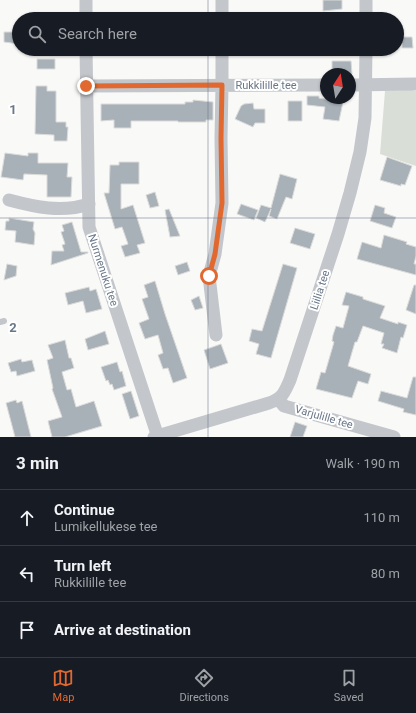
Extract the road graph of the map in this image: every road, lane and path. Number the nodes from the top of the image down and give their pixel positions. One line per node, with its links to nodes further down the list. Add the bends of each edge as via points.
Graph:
1 (86, 0): 4 (street)
2 (222, 0): 5 (street)
3 (366, 0): 6 (street)
4 (86, 12)
5 (222, 12)
6 (366, 12)
7 (86, 56): 15 (street, Nurmenuku tee)
8 (222, 56): 11 (street)
9 (366, 56): 14 (street, Liilia tee)
10 (416, 84): 14 (street)
11 (222, 85): 12 (street, Rukkilille tee); 15 (street, Rukkilille tee); 18 (street, via 222,203 215,254 209,276)
12 (320, 85)
13 (356, 85): 14 (street)
14 (366, 85): 19 (street, Liilia tee, via 360,152 350,193 290,380)
15 (86, 86): 17 (street, Nurmenuku tee)
16 (9, 200): 17 (street, via 41,208 76,208)
17 (89, 204): 21 (street, Nurmenuku tee, via 89,227)
18 (216, 335)
19 (279, 400): 20 (street, Varjulille tee, via 284,406); 21 (street)
20 (365, 433): 22 (street, Varjulille tee)
21 (157, 437)
22 (394, 437)

